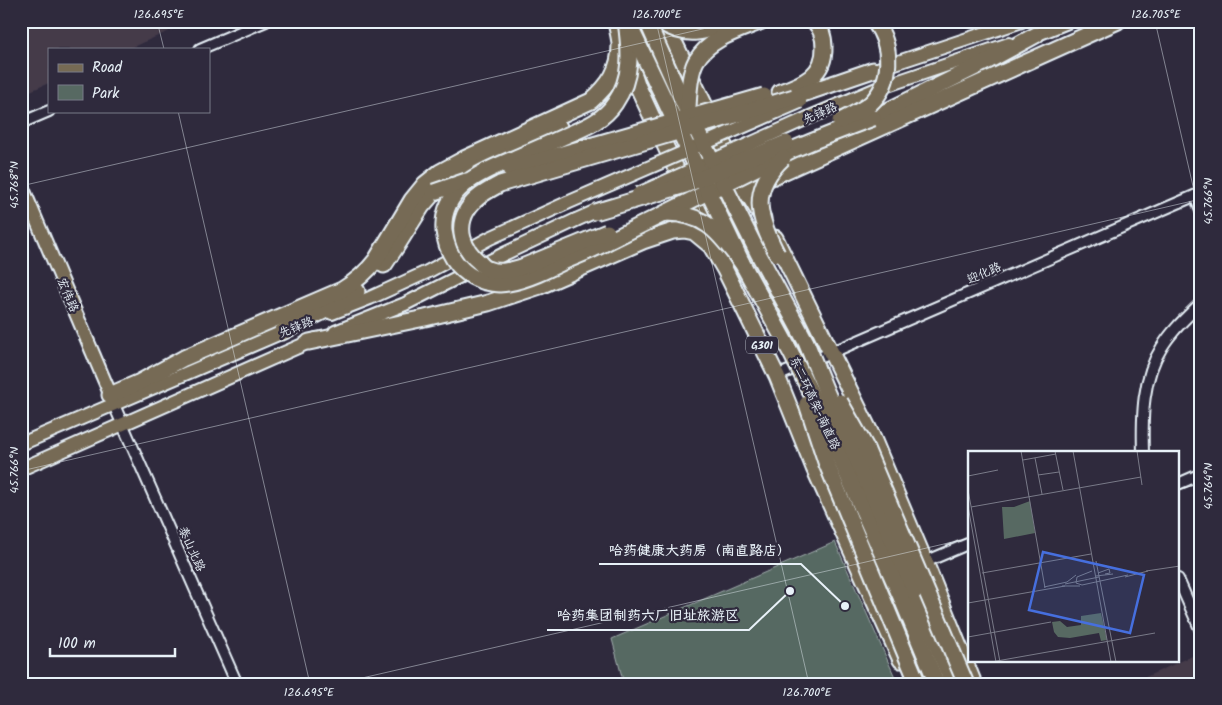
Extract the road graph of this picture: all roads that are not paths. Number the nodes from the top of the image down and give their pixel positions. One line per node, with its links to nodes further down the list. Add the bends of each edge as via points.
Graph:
1 (266, 21): 17 (street)
2 (616, 21): 32 (highway, via 638,87); 43 (highway, via 620,45 618,60 604,90 591,102 440,172 412,200 370,268 352,283 184,358)
3 (626, 21): 19 (highway, bridge, via 629,66); 35 (highway, 东二环高架-南直路, bridge)
4 (647, 21): 22 (highway, 东二环高架-南直路, bridge)
5 (659, 21): 9 (highway, bridge, via 688,33)
6 (664, 21): 27 (highway)
7 (687, 21): 8 (highway)
8 (692, 21)
9 (731, 21)
10 (762, 21): 22 (highway, bridge, via 717,41 700,56 689,84)
11 (814, 21): 28 (highway, bridge, via 822,33 824,55 819,68 802,83)
12 (874, 21): 31 (highway, bridge, via 886,45 886,76 882,88 863,109 685,185)
13 (1022, 21): 18 (main road)
14 (1070, 21): 16 (main road, 先锋路)
15 (1118, 21): 25 (highway)
16 (1036, 35): 24 (highway, bridge, via 872,118); 31 (main road, 先锋路, bridge, via 879,88)
17 (202, 48)
18 (873, 70): 20 (highway)
19 (621, 91): 24 (highway, bridge, via 615,103 593,124 476,176 454,195 447,207 445,237 449,251 464,272 502,284 534,276); 28 (highway, bridge, via 583,116 455,176)
20 (797, 99): 35 (highway, bridge, via 500,184 481,194 467,210 463,223 464,243 470,256 487,269 496,271 522,267 633,220 659,213 686,215 699,220 716,231); 37 (main road, 先锋路, bridge, via 490,238 370,298)
21 (48, 111): 23 (street)
22 (687, 111): 39 (highway, 东二环高架-南直路, bridge)
23 (21, 123)
24 (792, 150): 34 (highway, bridge, via 769,174 761,196 762,221)
25 (792, 167): 27 (highway); 34 (highway, via 774,181 769,191 768,214)
26 (21, 184): 43 (main road, 宏伟路)
27 (745, 189): 32 (highway); 34 (highway)
28 (434, 192): 37 (highway, via 369,284 340,303)
29 (1198, 195): 30 (street); 40 (street, 迎化路)
30 (1201, 211)
31 (595, 212): 38 (main road, 先锋路, bridge, via 405,304)
32 (698, 215): 33 (highway)
33 (694, 232): 38 (highway, via 684,230 660,235 540,286 488,303); 42 (highway, G301, via 711,246 725,270)
34 (777, 248): 40 (highway, via 803,305)
35 (742, 264): 41 (highway, 东二环高架-南直路, bridge)
36 (1201, 303): 46 (street, via 1175,329 1153,364 1145,393)
37 (282, 332): 43 (main road, 先锋路)
38 (309, 342): 44 (main road, 先锋路)
39 (806, 342): 58 (highway, 东二环高架-南直路, bridge); 59 (highway, bridge, via 865,446)
40 (828, 347): 42 (street, 迎化路); 51 (highway, via 872,434)
41 (791, 353): 56 (highway, bridge, via 826,462); 57 (highway, 东二环高架-南直路, bridge, via 898,588)
42 (777, 376): 55 (highway, G301, via 814,468)
43 (112, 400): 44 (street, 泰山北路); 45 (main road, 先锋路)
44 (123, 425): 47 (main road, 先锋路); 54 (street, 泰山北路)
45 (21, 444)
46 (1142, 451)
47 (21, 469)
48 (1201, 474): 49 (street)
49 (1180, 483)
50 (968, 544): 51 (street)
51 (925, 562): 60 (highway)
52 (1180, 584): 53 (street)
53 (1201, 631)
54 (237, 684)
55 (911, 684)
56 (918, 684)
57 (937, 684)
58 (953, 684)
59 (966, 684)
60 (974, 684)

